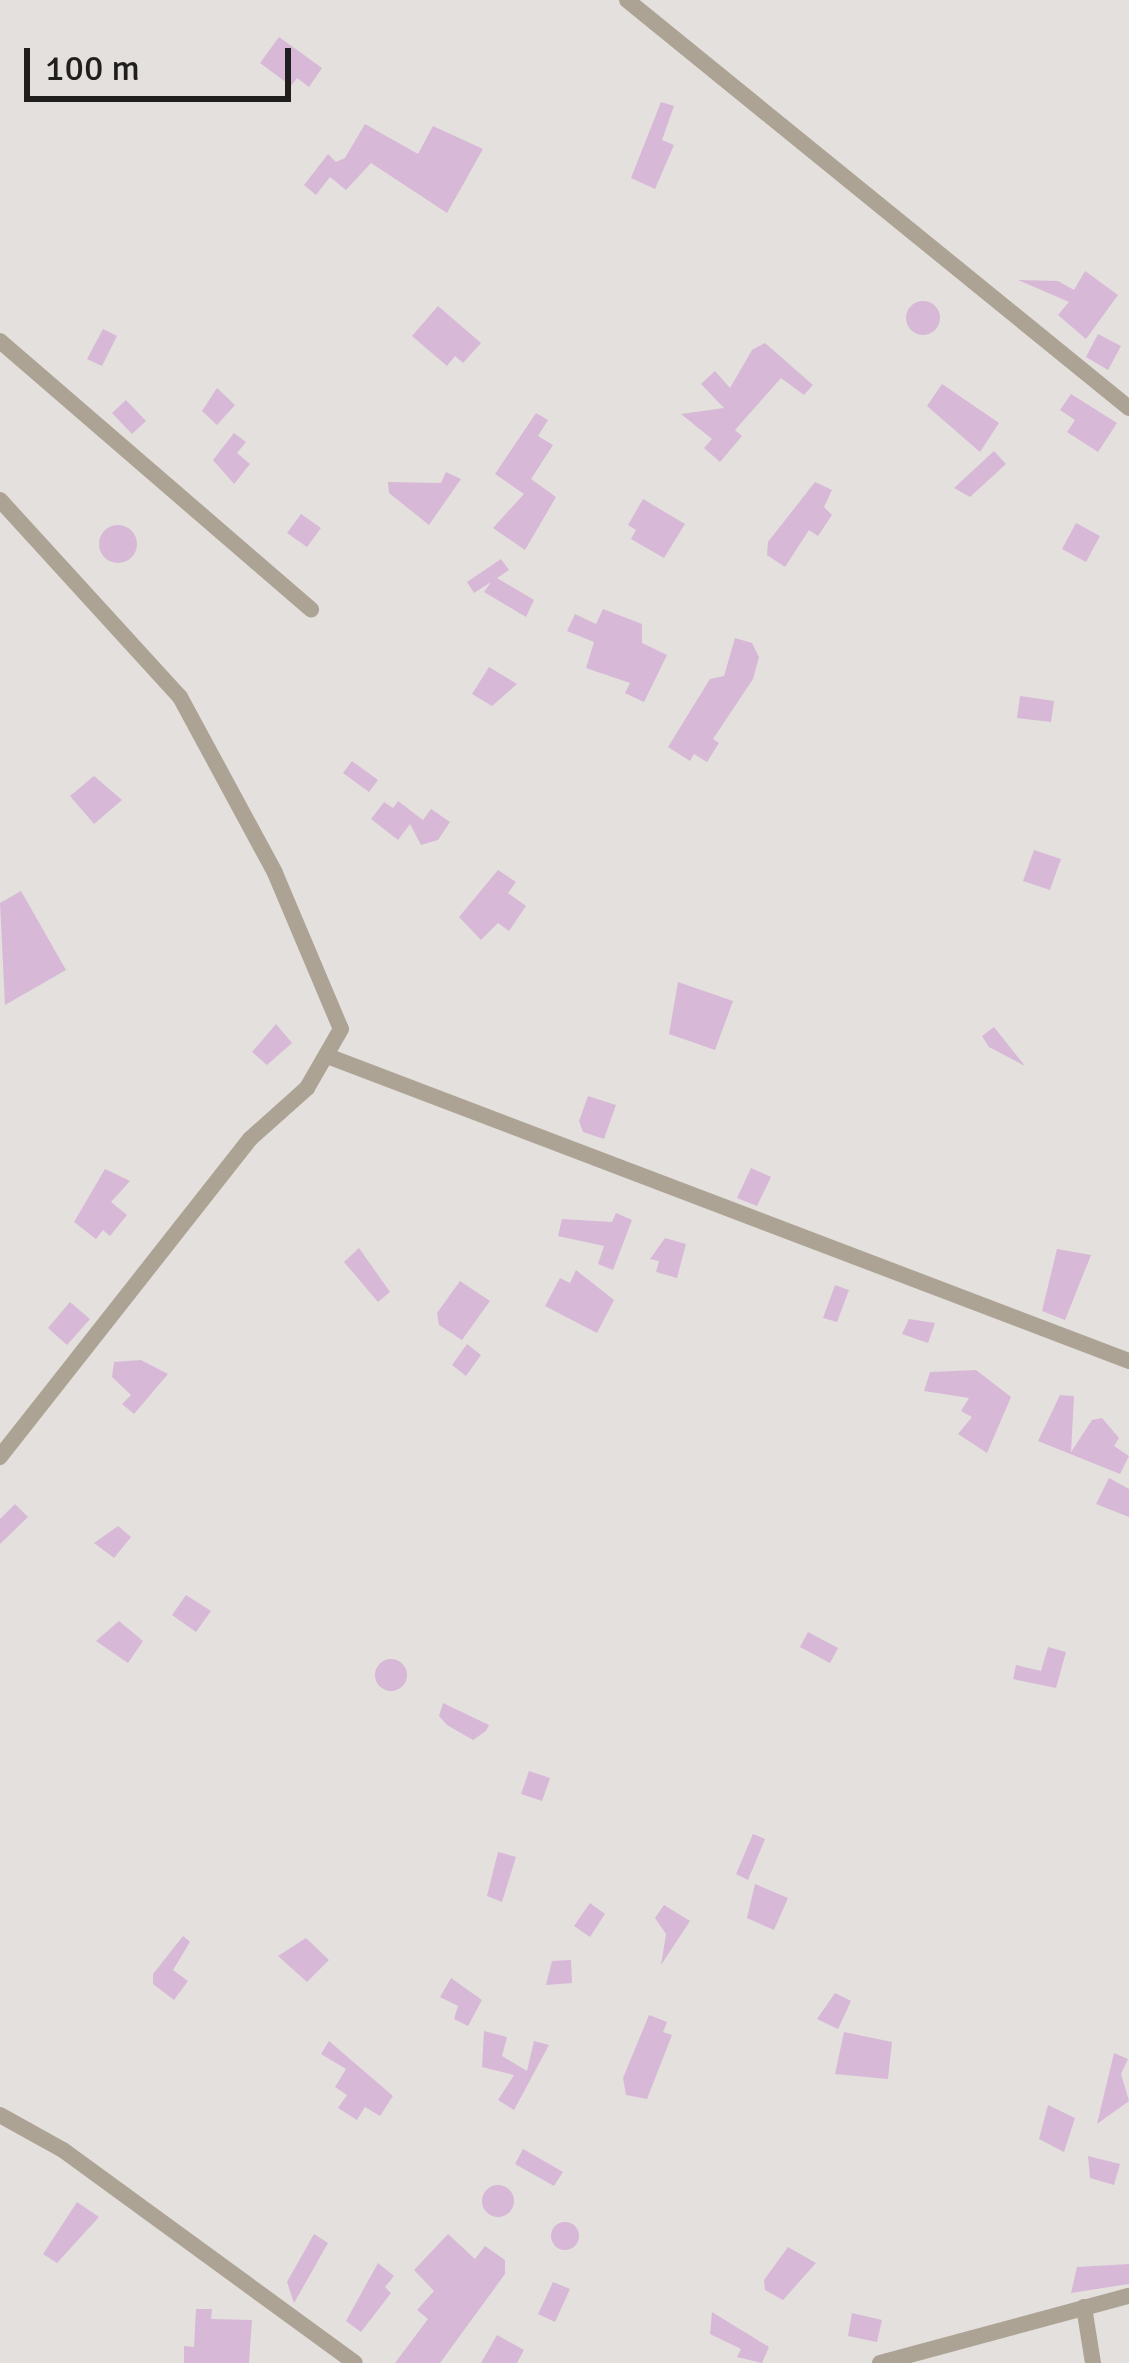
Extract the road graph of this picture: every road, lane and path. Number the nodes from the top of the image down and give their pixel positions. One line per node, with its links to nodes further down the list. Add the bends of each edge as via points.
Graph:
1 (627, 0): 3 (street)
2 (0, 340): 5 (street)
3 (1129, 408)
4 (0, 500): 6 (street, via 180,697 275,873 341,1029)
5 (311, 609)
6 (330, 1057): 7 (street); 8 (street, via 250,1139)
7 (1129, 1361)
8 (0, 1456)
9 (0, 2115): 12 (street, via 63,2150)
10 (1129, 2296): 11 (street)
11 (1084, 2307): 13 (street); 14 (street)
12 (355, 2363)
13 (880, 2363)
14 (1093, 2363)

